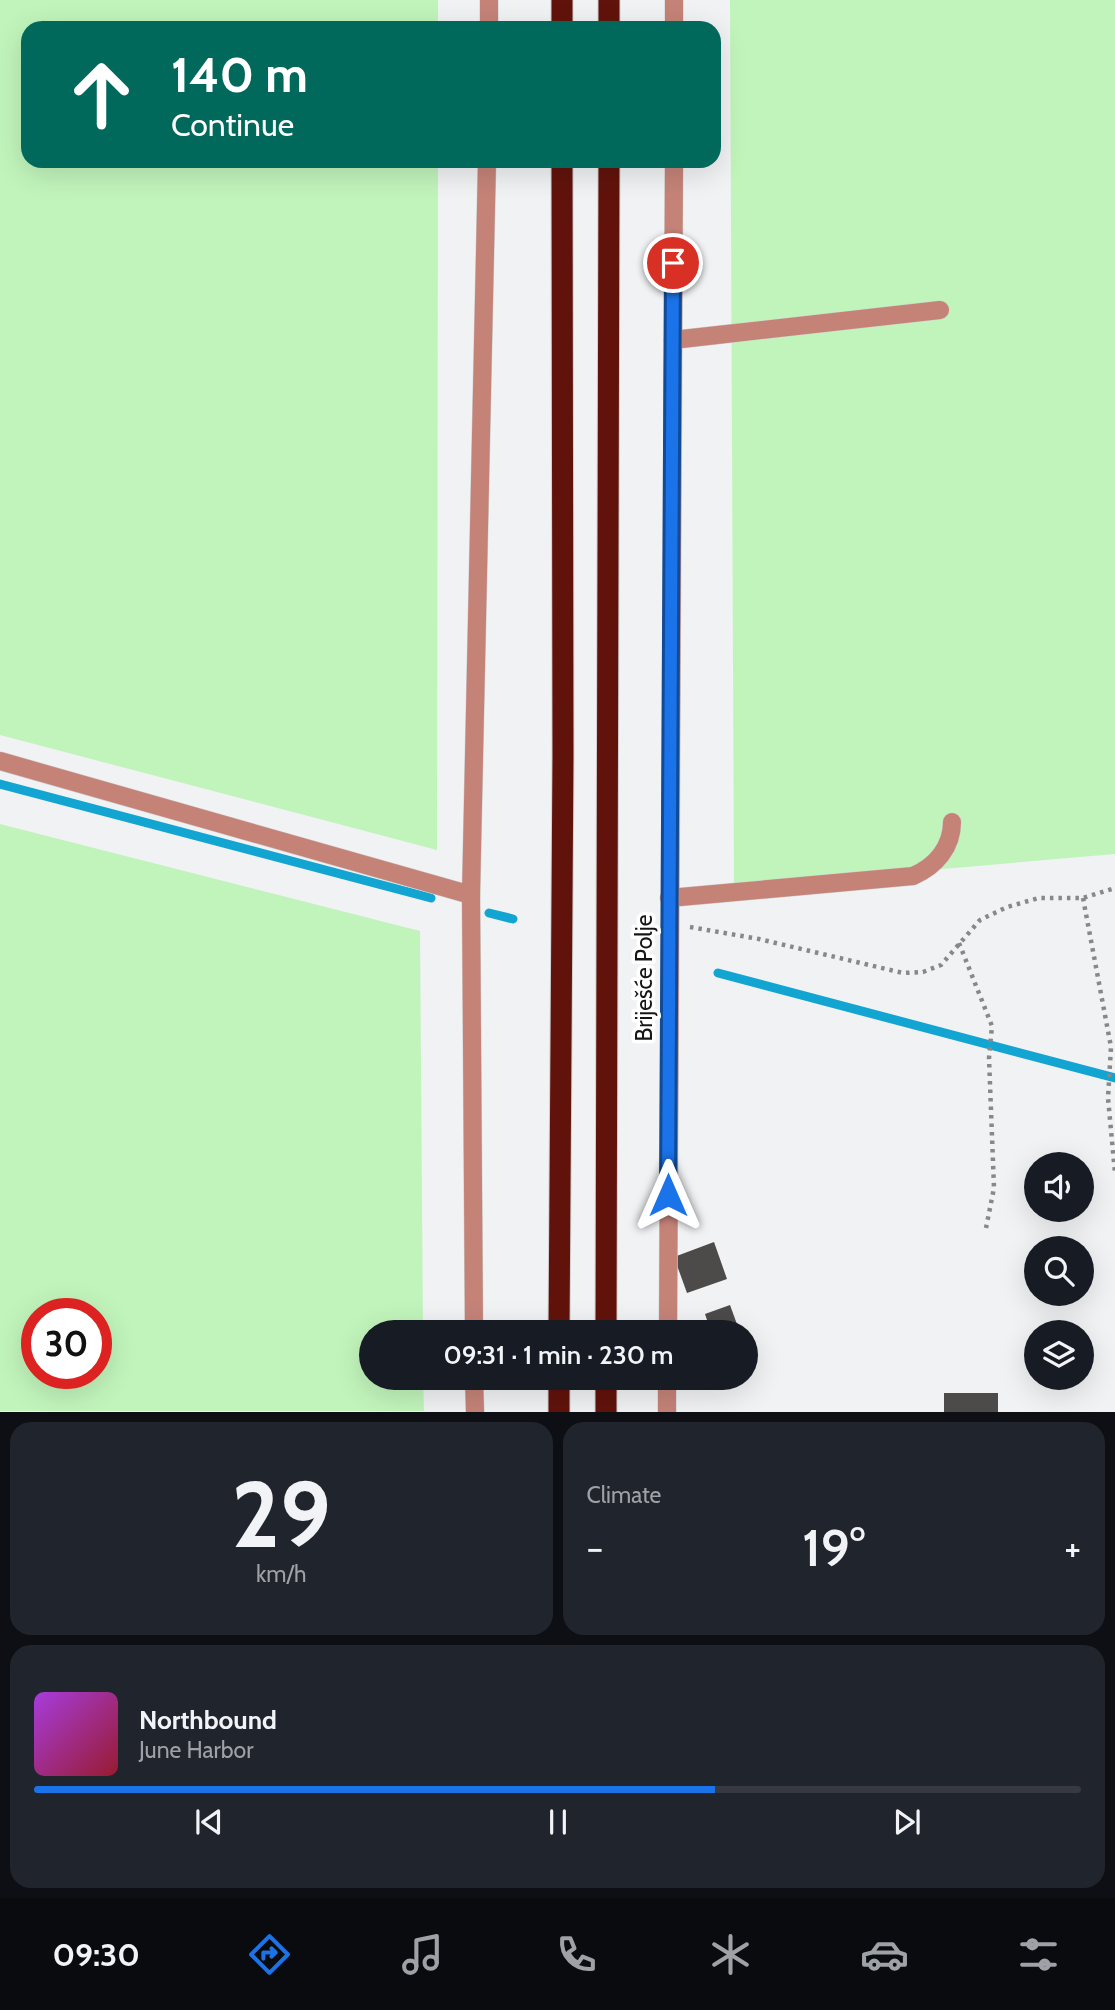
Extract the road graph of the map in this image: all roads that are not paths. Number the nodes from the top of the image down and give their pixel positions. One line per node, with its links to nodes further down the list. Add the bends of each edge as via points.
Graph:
1 (489, 0): 5 (street)
2 (562, 0): 6 (highway)
3 (609, 0): 7 (highway)
4 (674, 0): 8 (street)
5 (489, 21)
6 (562, 21)
7 (609, 21)
8 (674, 21)
9 (487, 168): 17 (street)
10 (562, 168): 20 (highway)
11 (609, 168): 21 (highway)
12 (674, 168): 14 (street, Briješće Polje)
13 (940, 310): 14 (street)
14 (673, 340): 18 (street, Briješće Polje)
15 (0, 761): 17 (street)
16 (952, 822): 18 (street, via 947,847 929,867 913,876)
17 (471, 895): 19 (street)
18 (669, 898): 22 (street, Briješće Polje)
19 (474, 1320)
20 (559, 1320)
21 (606, 1320)
22 (668, 1320)
23 (474, 1390): 27 (street)
24 (559, 1390): 28 (highway)
25 (606, 1390): 29 (highway)
26 (667, 1390): 30 (street)
27 (474, 1412)
28 (559, 1412)
29 (606, 1412)
30 (667, 1412)

